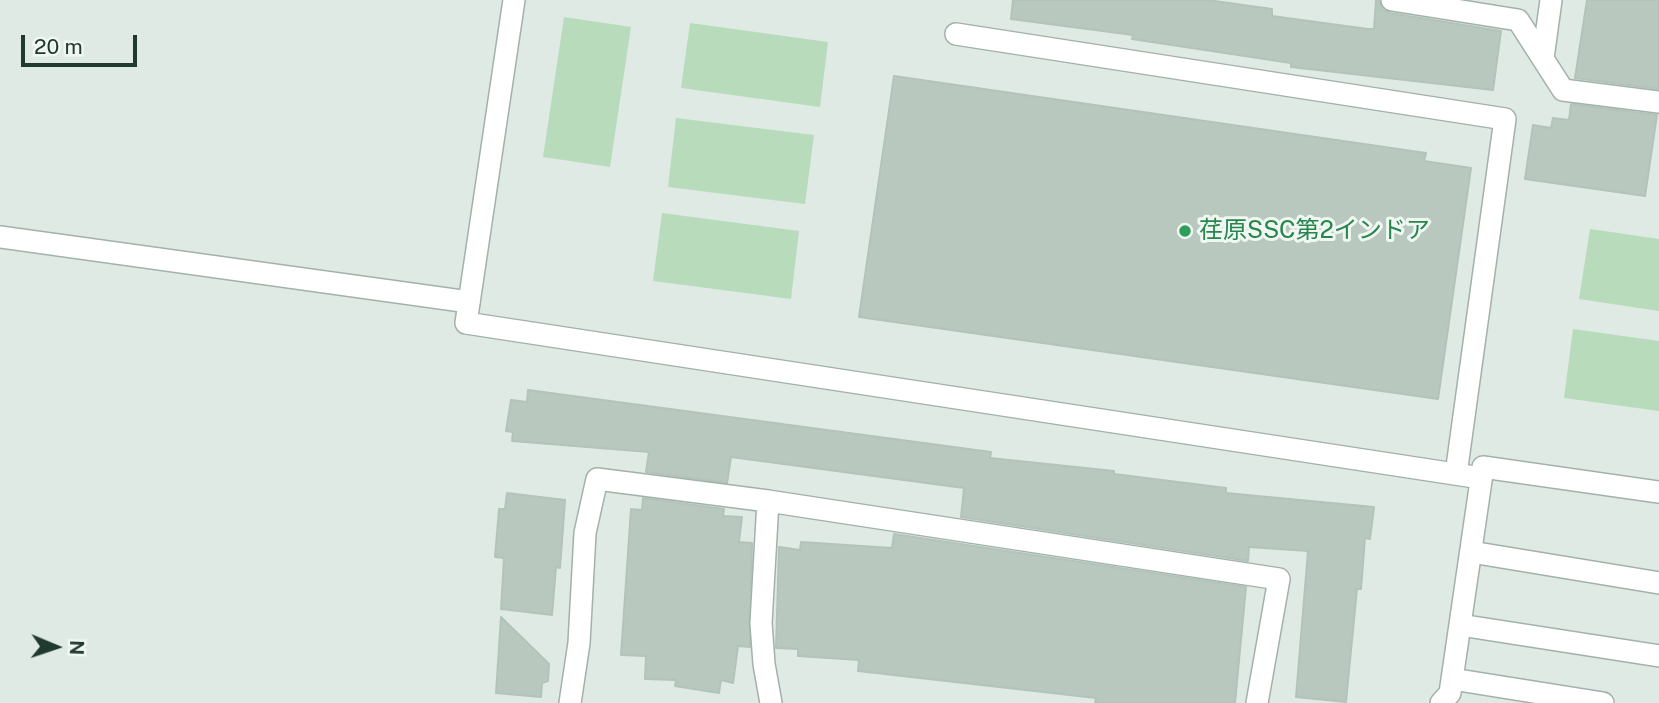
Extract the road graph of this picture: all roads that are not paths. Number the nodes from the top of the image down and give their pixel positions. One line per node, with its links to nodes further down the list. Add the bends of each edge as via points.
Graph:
1 (514, 0): 8 (street)
2 (1392, 0): 5 (street, via 1518,20)
3 (1551, 0): 5 (street)
4 (956, 34): 9 (street, via 1505,119)
5 (1543, 58): 6 (street, via 1563,90)
6 (1659, 102)
7 (0, 237): 8 (street)
8 (469, 302): 9 (street, via 466,323)
9 (1456, 474): 10 (street)
10 (1482, 478): 11 (street, via 1483,467); 13 (street)
11 (1659, 492)
12 (768, 501): 18 (street, via 597,479 585,533 579,643); 19 (street, via 761,623); 20 (street, via 1279,579)
13 (1471, 552): 14 (street); 15 (street)
14 (1659, 583)
15 (1460, 625): 16 (street); 17 (street)
16 (1659, 656)
17 (1452, 679): 21 (street, via 1450,693); 22 (street)
18 (570, 703)
19 (771, 703)
20 (1257, 703)
21 (1441, 703)
22 (1603, 703)

